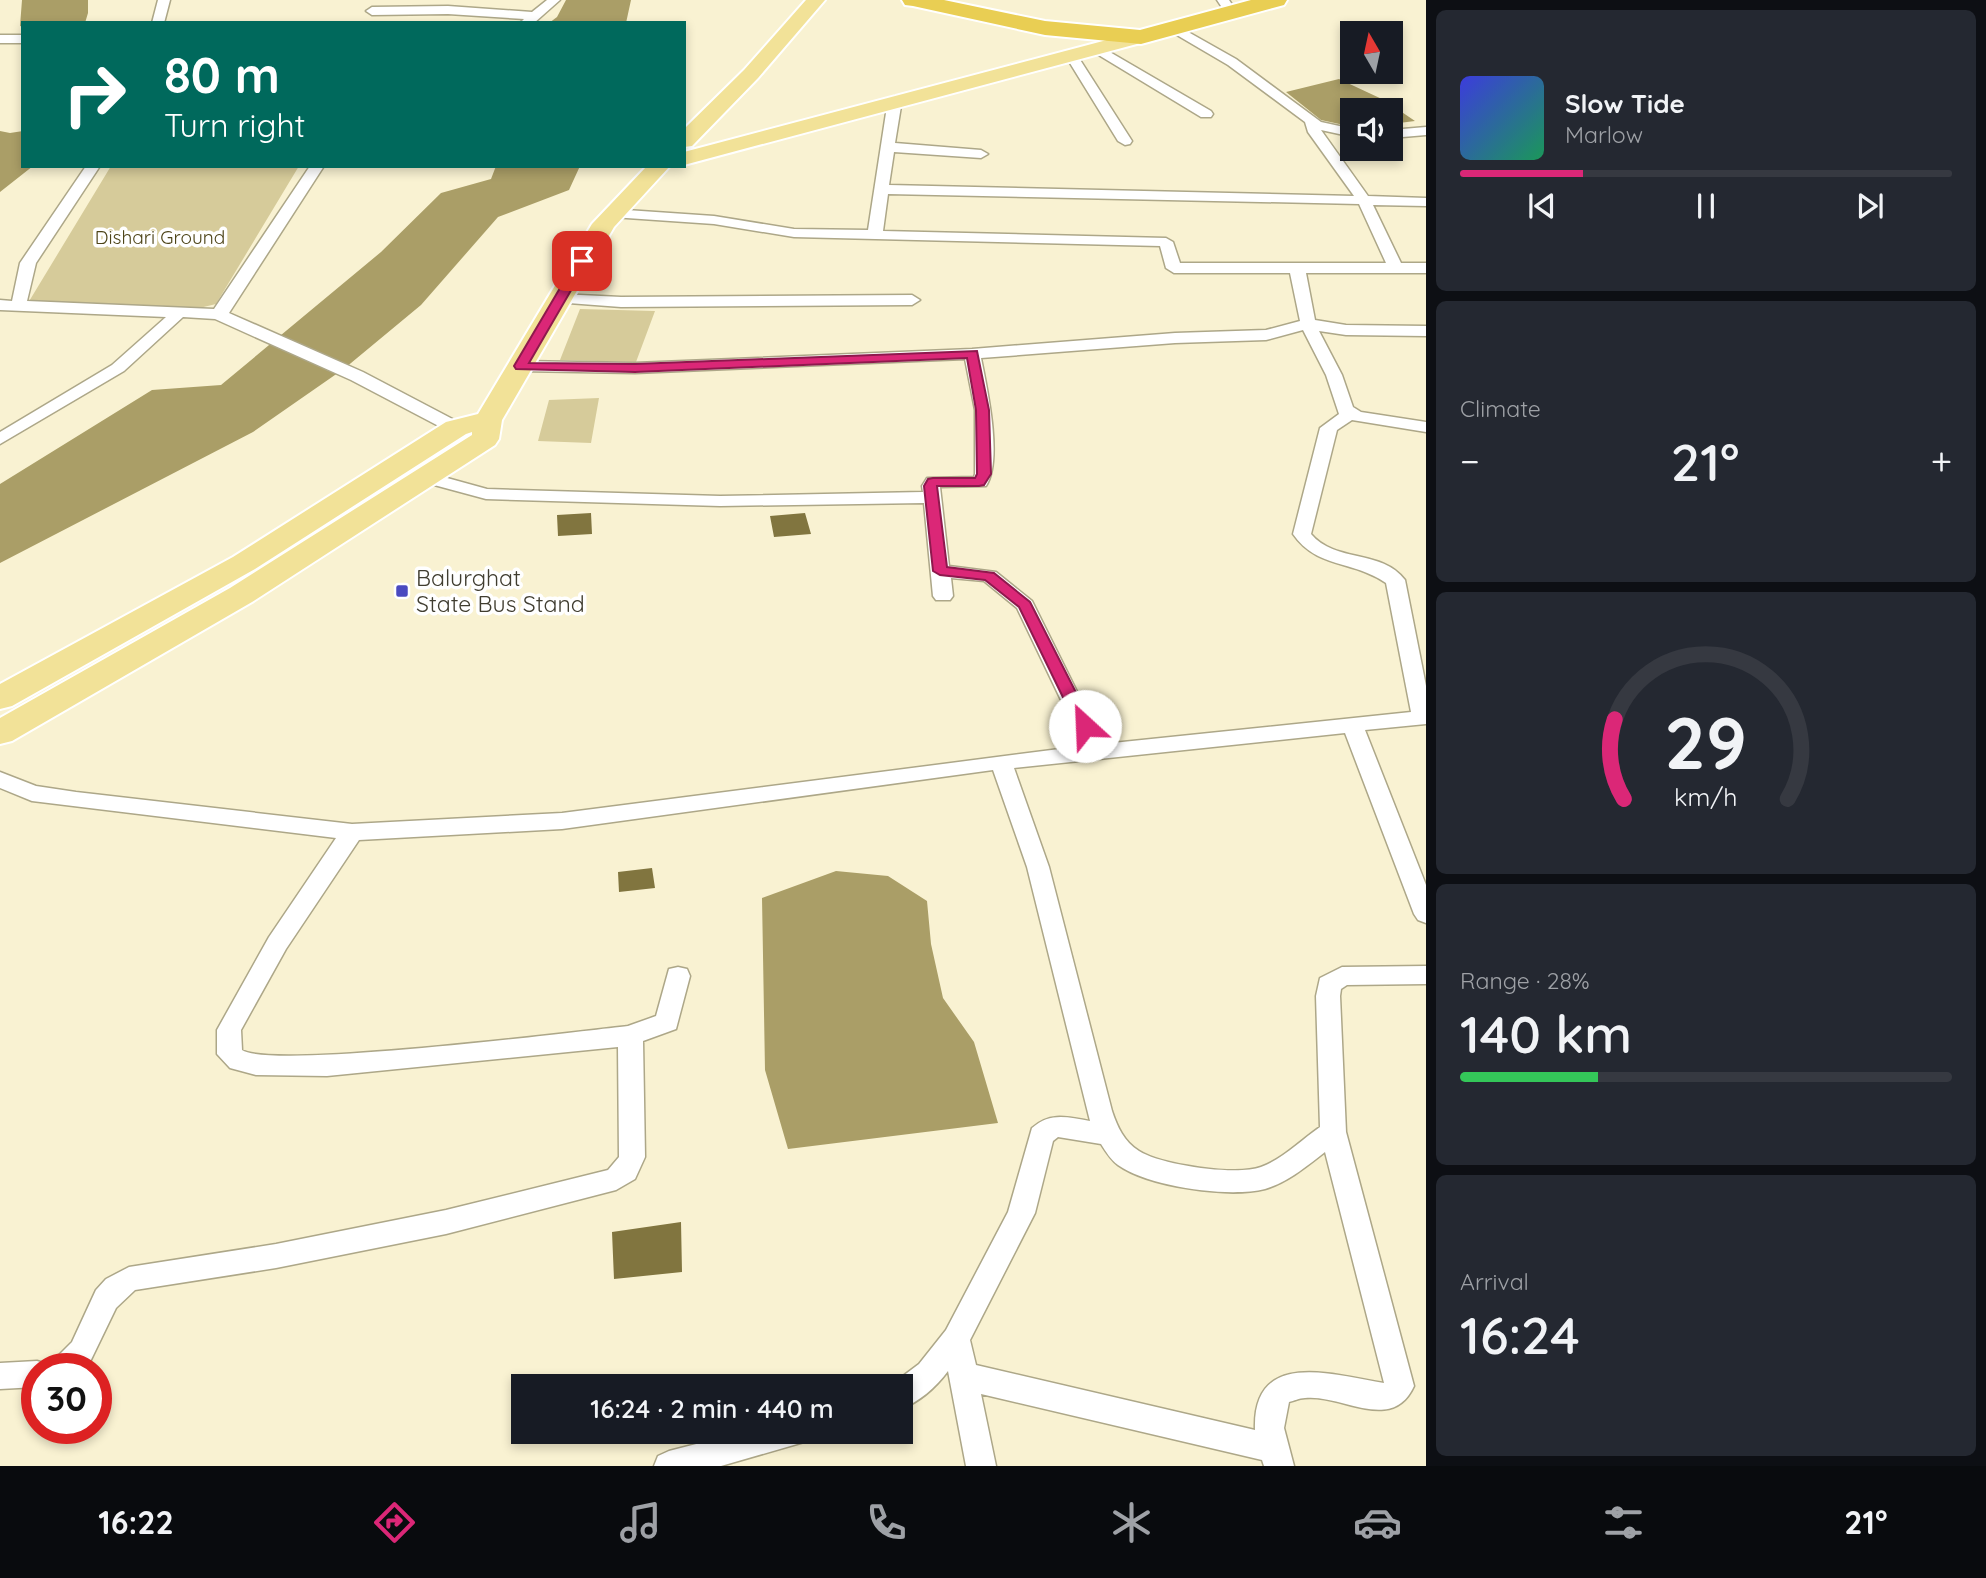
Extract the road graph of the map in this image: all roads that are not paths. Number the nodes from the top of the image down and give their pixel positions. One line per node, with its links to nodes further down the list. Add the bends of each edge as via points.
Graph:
1 (164, 0): 9 (street)
2 (554, 0): 8 (street)
3 (816, 0): 22 (main road)
4 (913, 0): 11 (highway)
5 (1276, 0): 6 (highway)
6 (1227, 6): 10 (highway)
7 (370, 11): 8 (street, via 448,10)
8 (530, 20)
9 (159, 21)
10 (1174, 28): 12 (highway); 18 (street, via 1232,62)
11 (1056, 29): 12 (highway); 15 (highway)
12 (1141, 37): 15 (main road)
13 (0, 39): 14 (street)
14 (21, 39)
15 (1083, 52): 16 (main road); 17 (street); 23 (street)
16 (895, 100): 24 (street); 26 (main road)
17 (1206, 114)
18 (1311, 121): 19 (street); 31 (street)
19 (1340, 130)
20 (1426, 131): 21 (street)
21 (1403, 133)
22 (686, 139)
23 (1125, 141)
24 (888, 148): 25 (street); 30 (street)
25 (981, 154)
26 (686, 158)
27 (92, 168): 40 (street, via 28,263)
28 (316, 168): 43 (street)
29 (657, 168): 33 (main road)
30 (881, 189): 31 (street); 34 (street)
31 (1364, 200): 32 (street); 36 (street)
32 (1426, 202)
33 (612, 213): 34 (street, via 714,220 794,233); 38 (main road)
34 (875, 235): 35 (street, via 1166,242 1174,268)
35 (1297, 268): 36 (street); 44 (street)
36 (1396, 268): 37 (street)
37 (1426, 268)
38 (560, 299): 39 (street); 47 (main road)
39 (912, 300)
40 (19, 304): 41 (street); 42 (street)
41 (0, 305)
42 (180, 312): 43 (street); 52 (street, via 118,368)
43 (218, 314): 51 (street, via 357,376)
44 (1308, 324): 45 (street, via 1346,330); 46 (street, via 1266,335); 48 (street)
45 (1426, 331)
46 (972, 354): 47 (street, via 635,368); 54 (street, via 983,410 983,480 933,482)
47 (520, 366): 49 (main road)
48 (1350, 414): 50 (street); 58 (street, via 1329,428 1302,534 1328,557 1375,567 1395,580)
49 (488, 420): 51 (main road); 53 (main road, via 485,439)
50 (1426, 427)
51 (456, 428): 57 (main road, via 244,564)
52 (0, 439)
53 (429, 478): 54 (street, via 486,494 720,500); 60 (main road, via 241,595)
54 (932, 497): 55 (street)
55 (940, 571): 56 (street); 61 (street, via 989,576 1025,605)
56 (943, 596)
57 (0, 698)
58 (1424, 717): 59 (street)
59 (1353, 726): 61 (street); 65 (street)
60 (0, 733)
61 (1096, 751): 62 (street)
62 (1001, 762): 64 (street, via 562,821); 70 (street, via 1038,867 1099,1111)
63 (0, 779): 64 (street, via 32,793 76,800)
64 (352, 832): 68 (street, via 277,943 229,1030 230,1054 239,1061 327,1066)
65 (1426, 914)
66 (1426, 975): 69 (street, via 1342,976 1329,985)
67 (678, 976): 68 (street, via 667,1022)
68 (630, 1036): 72 (street, via 632,1157 616,1179 446,1222 129,1279 102,1302)
69 (1333, 1132): 70 (street, via 1277,1171 1250,1180 1144,1165 1131,1160); 78 (street, via 1399,1385 1385,1397 1306,1384 1279,1391 1270,1403 1269,1423)
70 (1109, 1135): 71 (street, via 1058,1126 1041,1136 1021,1213)
71 (956, 1339): 75 (street); 76 (street)
72 (82, 1353)
73 (21, 1375): 74 (street)
74 (0, 1376)
75 (963, 1376): 78 (street); 80 (street)
76 (913, 1386)
77 (749, 1444): 79 (street)
78 (1276, 1457)
79 (669, 1466)
80 (981, 1466)

